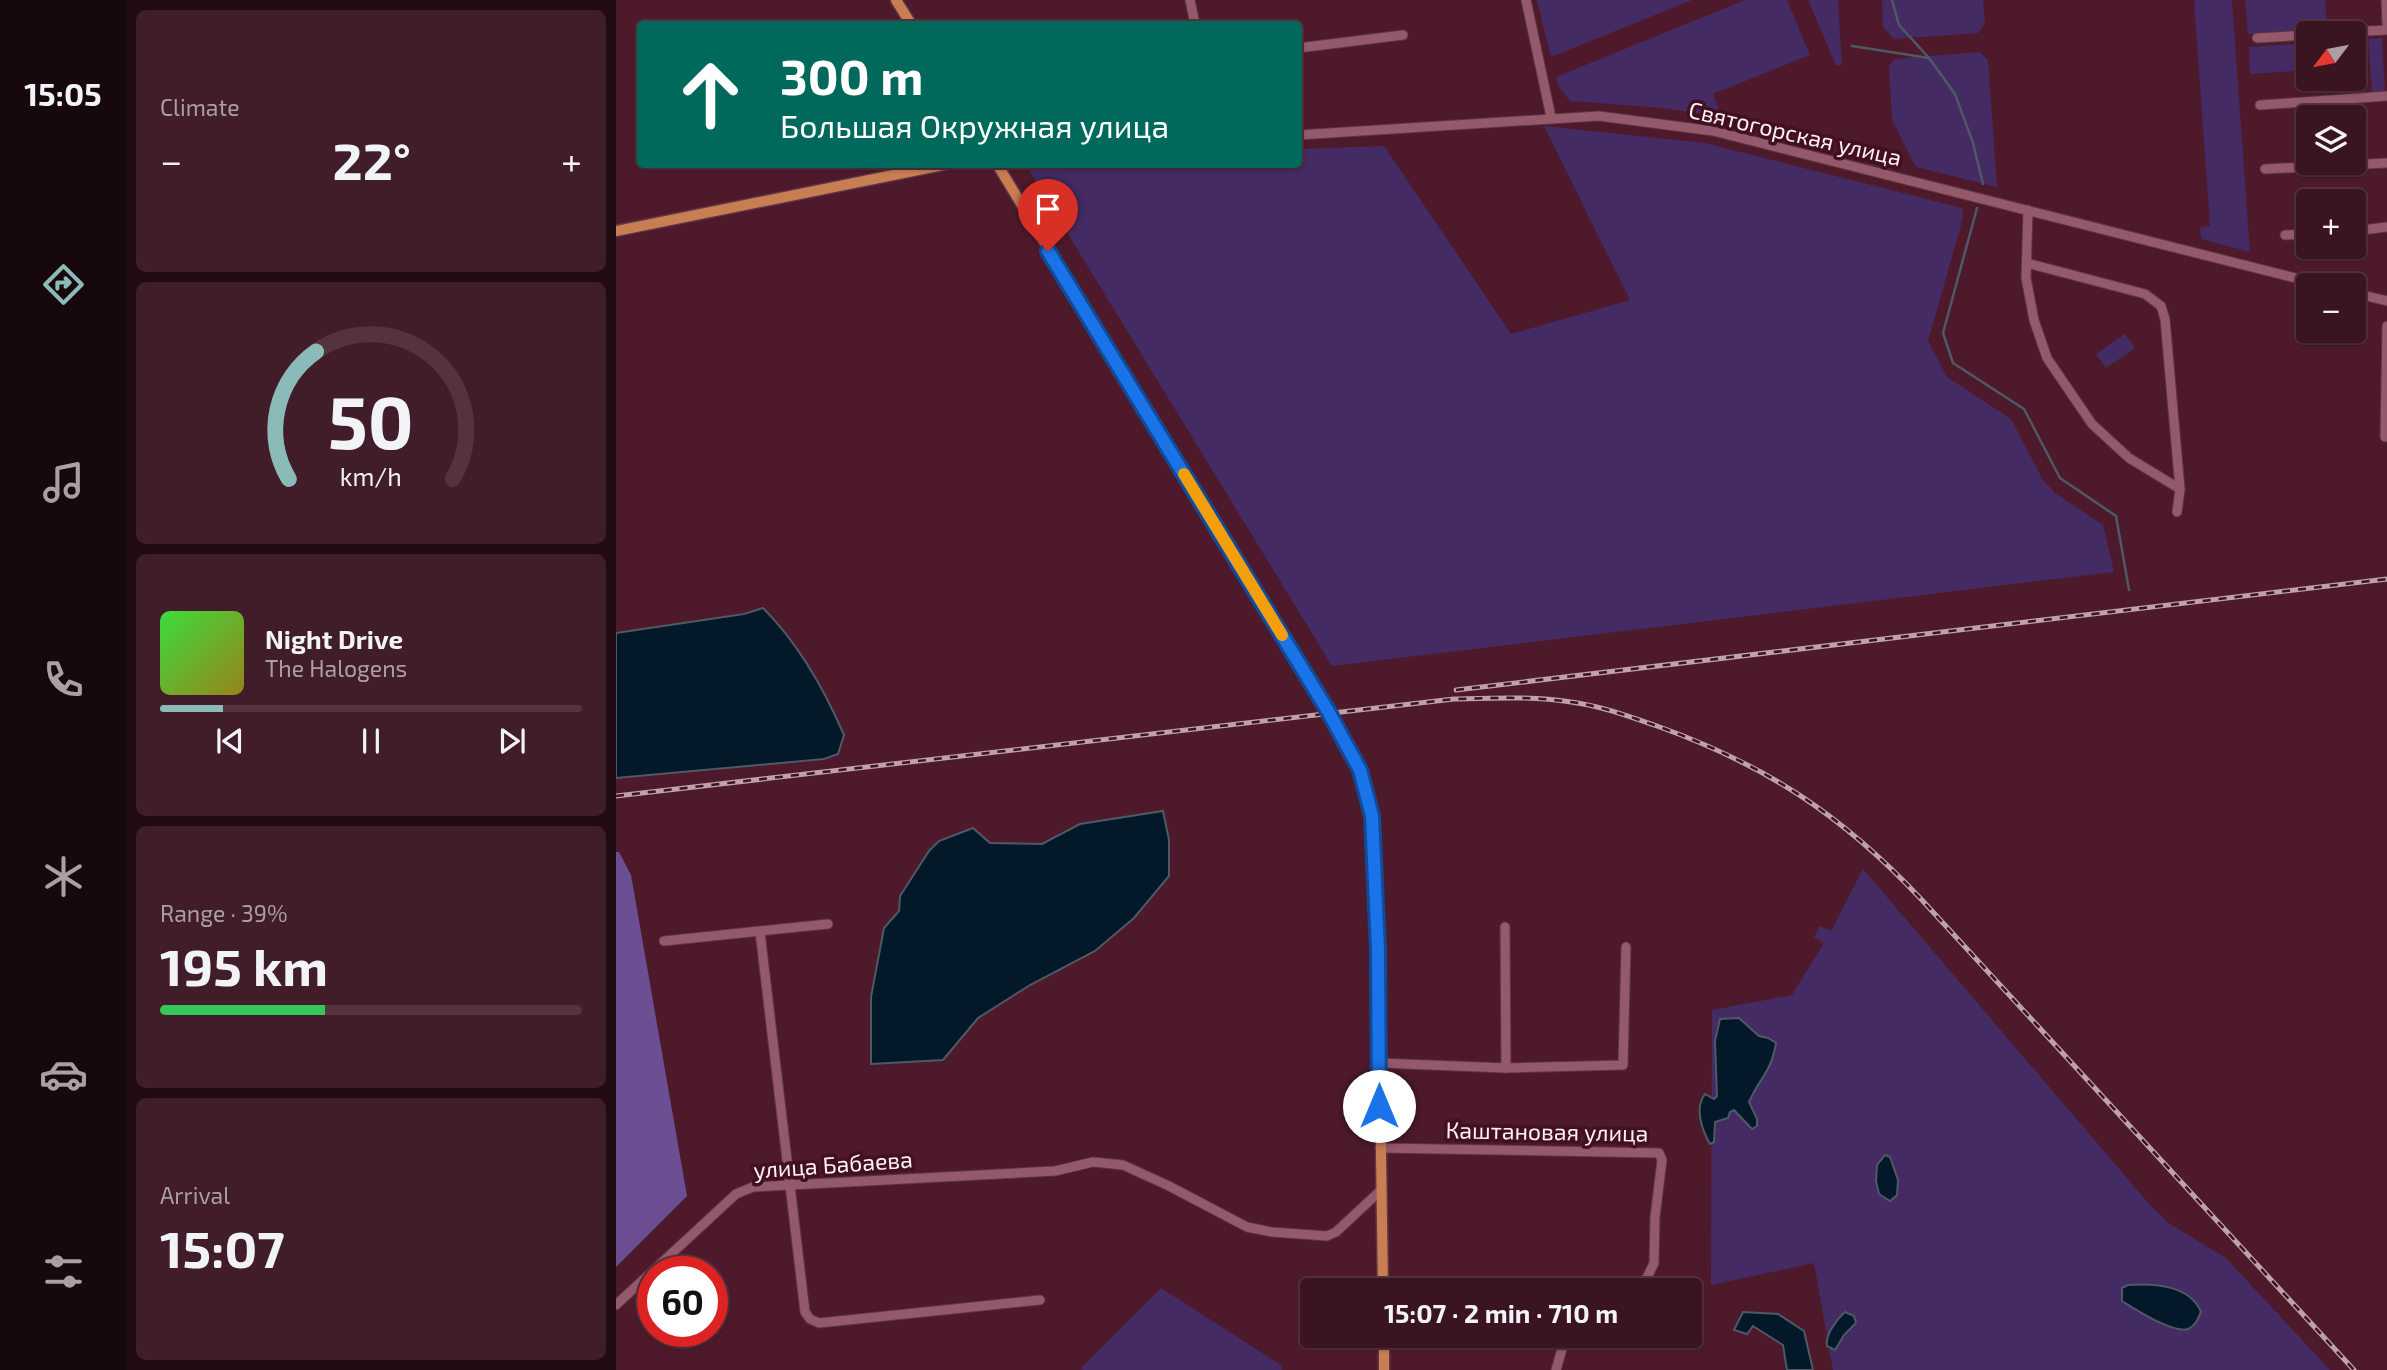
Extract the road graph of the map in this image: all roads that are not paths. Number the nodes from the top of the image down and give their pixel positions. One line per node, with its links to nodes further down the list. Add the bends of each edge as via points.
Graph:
1 (896, 0): 5 (main road)
2 (1190, 0): 6 (street)
3 (1525, 0): 16 (street)
4 (2385, 0): 7 (street)
5 (909, 21)
6 (1194, 21)
7 (2387, 24)
8 (2387, 30): 9 (street)
9 (2366, 31)
10 (1404, 35): 13 (street)
11 (2296, 35): 12 (street)
12 (2258, 38)
13 (1302, 48)
14 (2387, 96): 15 (street)
15 (2260, 105)
16 (1551, 117): 17 (street, Святогорская улица); 22 (street, Святогорская улица, via 1599,116 1713,131)
17 (1302, 135)
18 (2387, 163): 21 (street)
19 (928, 168): 25 (main road)
20 (999, 168): 41 (main road, via 1360,770 1372,816)
21 (2265, 169)
22 (2028, 210): 28 (street); 29 (street, Святогорская улица)
23 (2387, 227): 24 (street)
24 (2366, 230)
25 (616, 231)
26 (2285, 235): 27 (street)
27 (2296, 235)
28 (2027, 263): 34 (street, via 2034,320 2047,358 2092,424 2129,458); 34 (street, via 2145,294 2161,306)
29 (2296, 278)
30 (2366, 296): 31 (street)
31 (2387, 301)
32 (2387, 326): 33 (street)
33 (2385, 437)
34 (2180, 489): 35 (street)
35 (2177, 512)
36 (828, 923): 38 (street)
37 (1505, 927): 42 (street)
38 (760, 932): 39 (street); 44 (street)
39 (664, 941)
40 (1626, 947): 42 (street, via 1623,1065)
41 (1379, 1063): 42 (street); 43 (main road)
42 (1506, 1068)
43 (1380, 1148): 45 (main road); 47 (street, Каштановая улица, via 1659,1153 1654,1263)
44 (790, 1186): 45 (street, улица Бабаева, via 1055,1171 1093,1162 1123,1165 1247,1227 1327,1236); 48 (street, via 805,1312 810,1319 819,1323); 49 (street, улица Бабаева, via 754,1187 736,1194)
45 (1380, 1191): 46 (main road)
46 (1383, 1278)
47 (1647, 1278)
48 (1040, 1300)
49 (616, 1305)
50 (1384, 1348): 52 (main road)
51 (1562, 1348): 53 (street)
52 (1384, 1370)
53 (1556, 1370)

